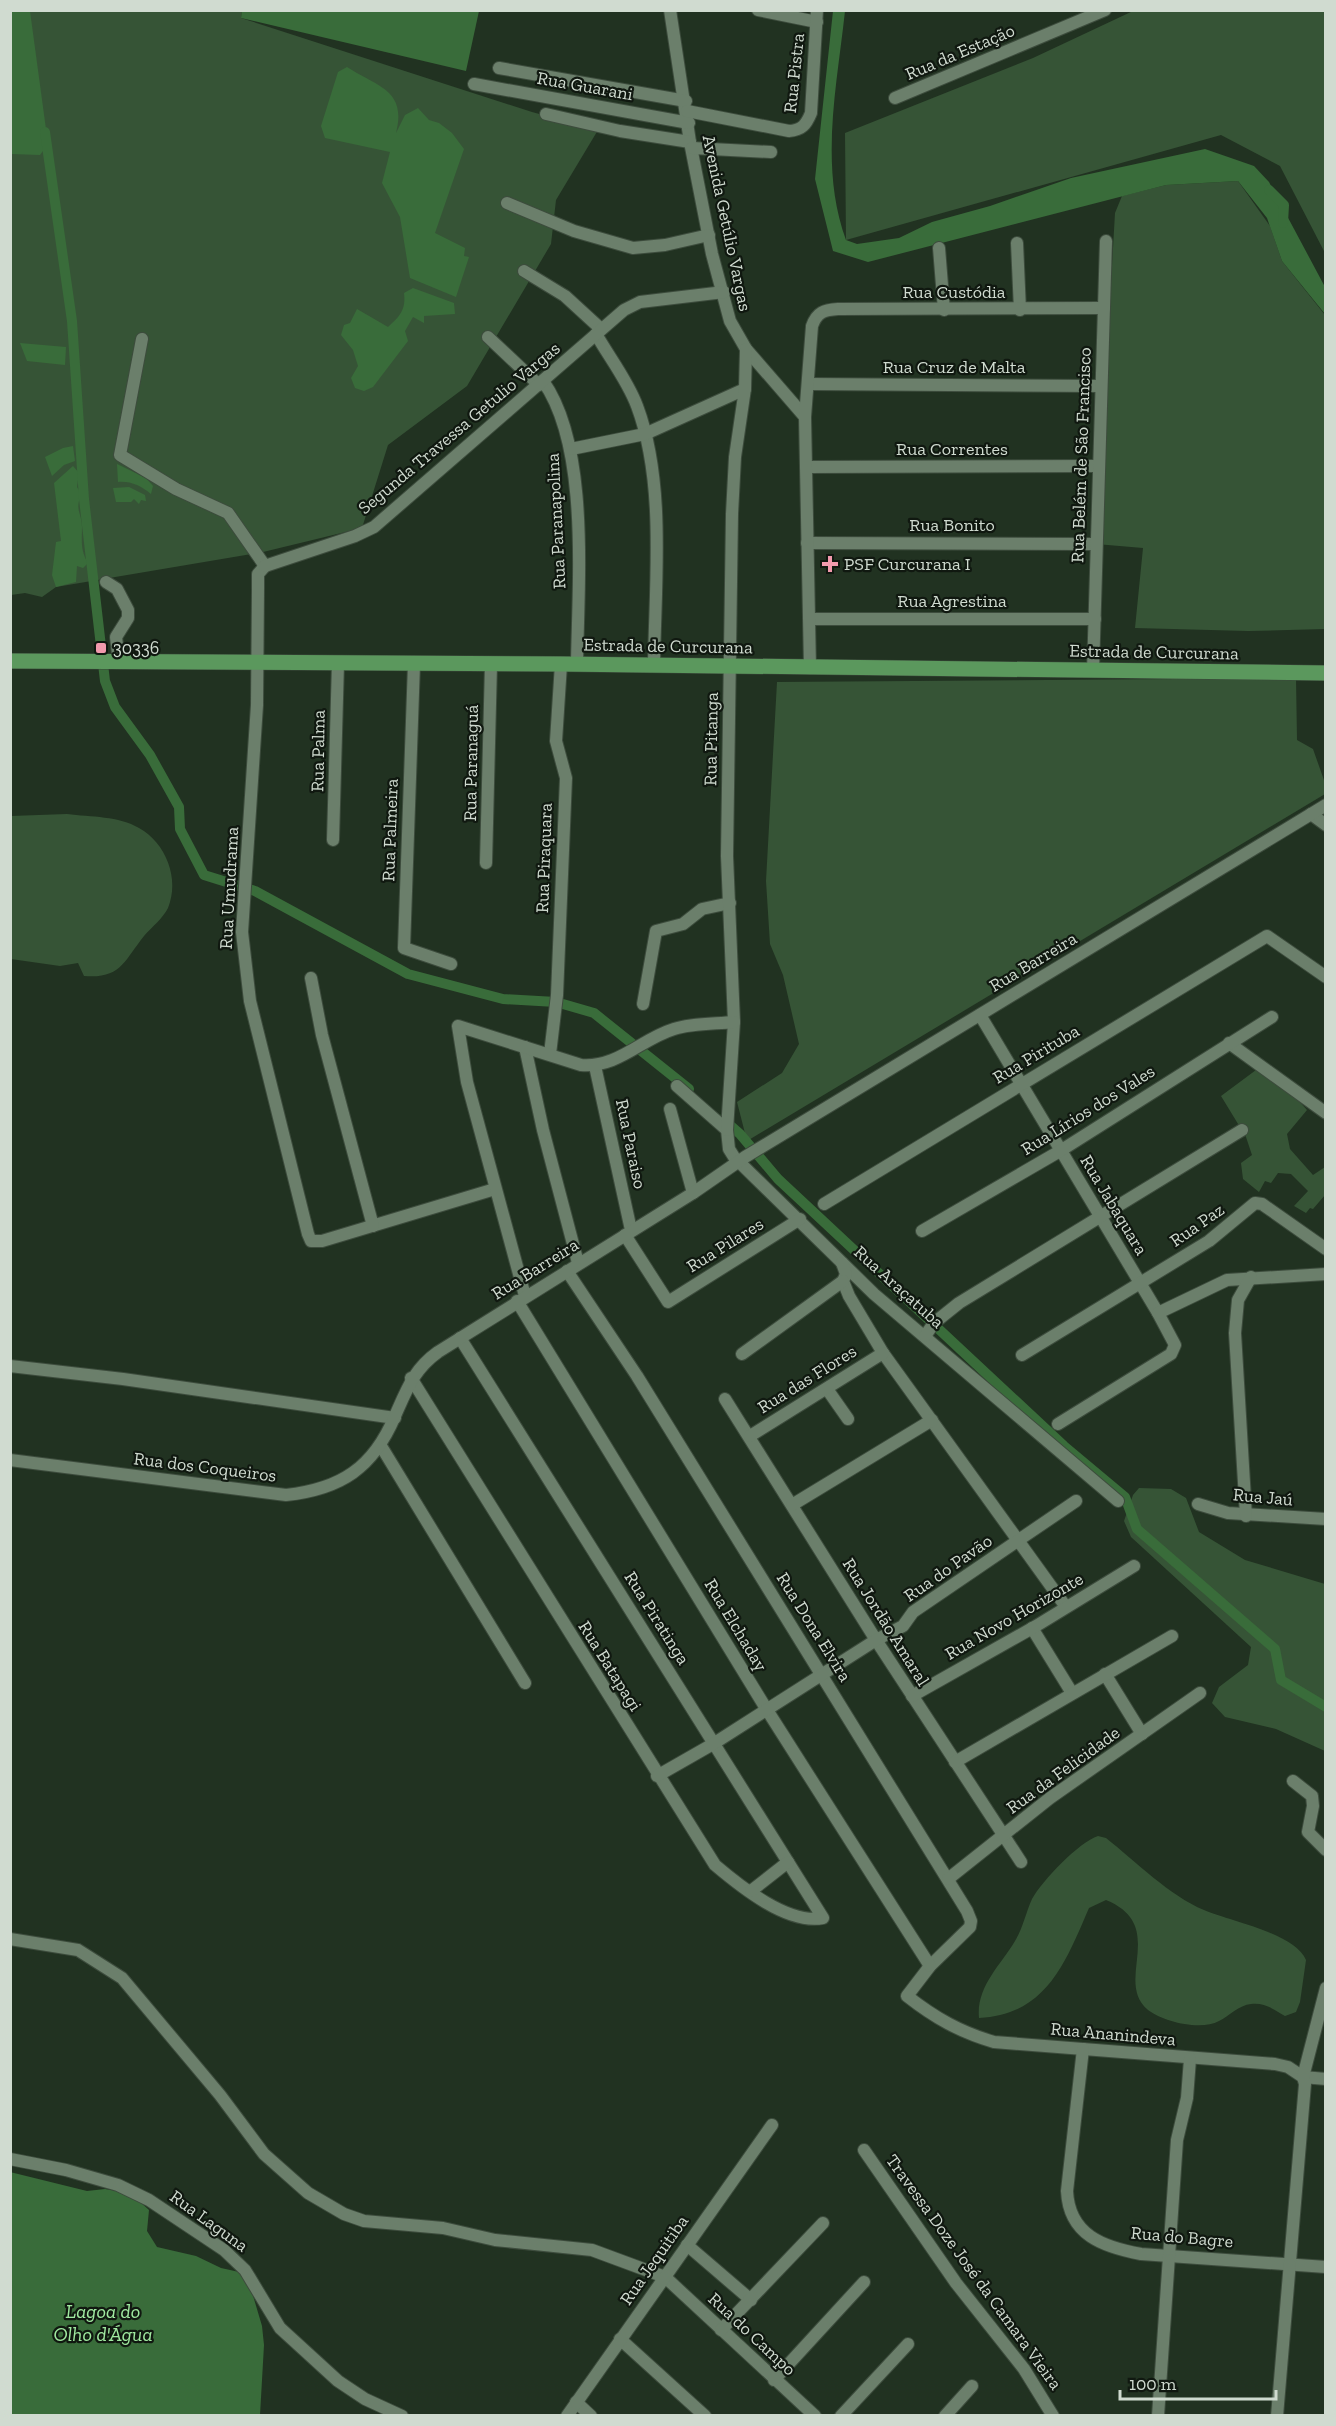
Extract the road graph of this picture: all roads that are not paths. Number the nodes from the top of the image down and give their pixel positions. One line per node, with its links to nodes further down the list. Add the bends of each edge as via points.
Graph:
1 (670, 10): 8 (street, Avenida Getúlio Vargas)
2 (758, 10): 4 (street)
3 (1105, 10): 7 (street, Rua da Estação)
4 (817, 16): 8 (street, Rua Pistra, via 811,113 800,130 789,132)
5 (499, 68): 8 (street)
6 (474, 84): 8 (street, Rua Guarani)
7 (895, 98)
8 (687, 112): 10 (street, Avenida Getúlio Vargas)
9 (546, 114): 10 (street, Rua Guarani)
10 (691, 145): 11 (street, Rua Guarani); 13 (street, Avenida Getúlio Vargas)
11 (771, 152)
12 (507, 203): 13 (street, via 574,231 633,248)
13 (709, 235): 18 (street, Avenida Getúlio Vargas)
14 (1106, 241): 19 (street, Rua Belém de São Francisco)
15 (1017, 243): 21 (street)
16 (939, 248): 20 (street)
17 (524, 271): 22 (street, via 565,296)
18 (724, 292): 22 (street, Segunda Travessa Getulio Vargas, via 632,305); 25 (street, Avenida Getúlio Vargas, via 730,321)
19 (1104, 308): 21 (street, Rua Custódia); 28 (street, Rua Belém de São Francisco)
20 (944, 310): 21 (street, Rua Custódia); 27 (street, Rua Custódia, via 826,310 816,316 812,326)
21 (1020, 310)
22 (598, 332): 26 (street, Segunda Travessa Getulio Vargas); 31 (street, via 637,404)
23 (488, 338): 26 (street, Rua Paranapolina)
24 (142, 339): 37 (street, via 120,455 176,489 228,513)
25 (746, 349): 29 (street, Rua Pitanga); 30 (street, Avenida Getúlio Vargas)
26 (541, 383): 32 (street, Rua Paranapolina, via 562,417); 37 (street, Segunda Travessa Getulio Vargas, via 374,527)
27 (808, 384): 28 (street, Rua Cruz de Malta); 30 (street)
28 (1101, 386): 33 (street, Rua Belém de São Francisco)
29 (745, 389): 31 (street); 50 (street, Rua Pitanga, via 735,457)
30 (805, 417): 34 (street)
31 (645, 434): 32 (street); 49 (street, via 655,513)
32 (571, 450): 48 (street, Rua Paranapolina, via 578,538)
33 (1098, 466): 34 (street, Rua Correntes); 36 (street, Rua Belém de São Francisco)
34 (806, 467): 35 (street)
35 (807, 543): 36 (street, Rua Bonito); 39 (street)
36 (1096, 544): 40 (street, Rua Belém de São Francisco)
37 (265, 567): 44 (street, Rua Umudrama, via 258,574)
38 (106, 582): 42 (street, via 117,589 128,610 128,618 116,637)
39 (810, 619): 40 (street, Rua Agrestina); 51 (street)
40 (1095, 619): 52 (street, Rua Belém de São Francisco)
41 (10, 661): 42 (main road, Estrada de Curcurana)
42 (116, 662): 44 (main road, Estrada de Curcurana)
43 (338, 663): 44 (main road, Estrada de Curcurana); 45 (main road, Estrada de Curcurana); 57 (street, Rua Palma)
44 (258, 664): 84 (street, Rua Umudrama, via 250,843 243,897 244,968 250,1001 311,1240 322,1241)
45 (414, 664): 46 (main road, Estrada de Curcurana); 60 (street, Rua Palmeira, via 404,948)
46 (490, 664): 47 (main road, Estrada de Curcurana); 58 (street, Rua Paranaguá)
47 (561, 664): 48 (main road, Estrada de Curcurana); 69 (street, Rua Piraquara, via 556,741 566,778 557,994)
48 (577, 664): 49 (main road, Estrada de Curcurana)
49 (654, 665): 50 (main road, Estrada de Curcurana)
50 (730, 666): 51 (main road, Estrada de Curcurana); 59 (street, Rua Pitanga)
51 (810, 668): 52 (main road, Estrada de Curcurana)
52 (1093, 671): 53 (main road, Estrada de Curcurana)
53 (1326, 673)
54 (1326, 805): 55 (street, Rua Barreira)
55 (1311, 814): 56 (street); 64 (street, Rua Barreira)
56 (1326, 825)
57 (333, 840)
58 (486, 863)
59 (730, 903): 63 (street, via 702,909 683,924 656,931); 66 (street, Rua Pitanga)
60 (451, 964)
61 (1326, 977): 71 (street, Rua Pirituba, via 1267,936)
62 (311, 978): 84 (street, via 322,1035)
63 (643, 1004)
64 (980, 1015): 71 (street, Rua Jabaquara); 78 (street, Rua Barreira)
65 (1272, 1017): 67 (street, Rua Lírios dos Vales)
66 (734, 1022): 70 (street, via 675,1029 633,1052); 75 (street, Rua Pitanga)
67 (1229, 1043): 74 (street); 77 (street, Rua Lírios dos Vales)
68 (525, 1047): 69 (street); 79 (street, Rua Elchaday, via 458,1026 456,1029); 89 (street)
69 (550, 1054): 70 (street)
70 (595, 1066): 86 (street, Rua Paraiso)
71 (1019, 1085): 77 (street, Rua Jabaquara); 81 (street, Rua Pirituba)
72 (677, 1086): 75 (street, Rua Araçatuba)
73 (670, 1109): 80 (street)
74 (1326, 1113)
75 (727, 1130): 78 (street, Rua Araçatuba, via 729,1149)
76 (1242, 1131): 82 (street)
77 (1060, 1151): 82 (street, Rua Jabaquara); 85 (street, Rua Lírios dos Vales)
78 (742, 1159): 80 (street, Rua Barreira); 83 (street, Rua Araçatuba)
79 (495, 1189): 84 (street); 95 (street, Rua Elchaday)
80 (693, 1193): 86 (street, Rua Barreira)
81 (824, 1204)
82 (1099, 1216): 94 (street, Rua Jabaquara); 97 (street, via 958,1303 934,1323)
83 (800, 1219): 86 (street, Rua Pilares, via 668,1302); 88 (street, Rua Araçatuba)
84 (374, 1226)
85 (922, 1232)
86 (628, 1233): 89 (street, Rua Barreira)
87 (1326, 1249): 94 (street, Rua Paz, via 1255,1203 1224,1231)
88 (842, 1262): 93 (street, via 846,1274); 97 (street, Rua Araçatuba)
89 (578, 1263): 90 (street, Rua Barreira)
90 (567, 1271): 95 (street, Rua Barreira); 125 (street, Rua Dona Elvira, via 637,1376)
91 (1326, 1274): 92 (street)
92 (1251, 1277): 96 (street, via 1219,1282); 117 (street, via 1238,1300 1235,1333)
93 (843, 1281): 99 (street); 100 (street)
94 (1141, 1284): 96 (street, Rua Jabaquara); 101 (street, Rua Paz)
95 (521, 1298): 98 (street, Rua Barreira); 131 (street, Rua Elchaday)
96 (1158, 1313): 109 (street, Rua Jabaquara, via 1174,1345 1171,1354)
97 (926, 1336): 114 (street, Rua Araçatuba)
98 (460, 1338): 103 (street, Rua Barreira, via 424,1362); 133 (street, Rua Piratinga)
99 (883, 1353): 104 (street, Rua das Flores); 108 (street)
100 (742, 1354)
101 (1022, 1355)
102 (10, 1366): 106 (street)
103 (411, 1378): 106 (street, Rua Barreira); 135 (street, Rua Batapagi)
104 (827, 1389): 107 (street); 110 (street, Rua das Flores)
105 (725, 1398): 110 (street, Rua Jordão Amaral)
106 (395, 1418): 111 (street, Rua Barreira)
107 (848, 1419)
108 (932, 1420): 116 (street); 119 (street)
109 (1058, 1424)
110 (750, 1436): 116 (street, Rua Jordão Amaral)
111 (381, 1446): 112 (street, Rua dos Coqueiros, via 361,1468 336,1484 286,1495); 127 (street)
112 (10, 1460)
113 (1076, 1501): 119 (street, Rua do Pavão)
114 (1118, 1501)
115 (1198, 1504): 117 (street, Rua Jaú)
116 (792, 1505): 124 (street, Rua Jordão Amaral)
117 (1246, 1516): 118 (street, Rua Jaú)
118 (1326, 1519)
119 (1018, 1540): 121 (street); 124 (street, Rua do Pavão, via 913,1612 903,1626)
120 (1134, 1566): 121 (street, Rua Novo Horizonte)
121 (1066, 1607): 122 (street, Rua Novo Horizonte)
122 (1032, 1628): 128 (street); 130 (street, Rua Novo Horizonte)
123 (1172, 1636): 126 (street)
124 (876, 1640): 125 (street, Rua do Pavão); 130 (street, Rua Jordão Amaral)
125 (822, 1674): 131 (street, Rua do Pavão); 141 (street, Rua Dona Elvira)
126 (1105, 1674): 128 (street); 132 (street)
127 (525, 1683)
128 (1072, 1693): 134 (street)
129 (1200, 1693): 132 (street, Rua da Felicidade)
130 (912, 1696): 134 (street, Rua Jordão Amaral)
131 (767, 1710): 133 (street, Rua do Pavão); 145 (street, Rua Elchaday)
132 (1142, 1734): 137 (street, Rua da Felicidade, via 1050,1798)
133 (713, 1744): 135 (street, Rua do Pavão); 139 (street, Rua Piratinga)
134 (955, 1762): 137 (street, Rua Jordão Amaral)
135 (657, 1776): 142 (street, Rua Batapagi, via 715,1865)
136 (1293, 1781): 138 (street, via 1312,1796 1308,1832)
137 (1004, 1836): 140 (street, Rua Jordão Amaral); 141 (street, Rua da Felicidade)
138 (1326, 1850)
139 (788, 1862): 142 (street); 143 (street, Rua Piratinga)
140 (1021, 1862)
141 (948, 1879): 145 (street, Rua Dona Elvira, via 967,1911 970,1927)
142 (751, 1891): 143 (street, Rua Batapagi, via 795,1918)
143 (823, 1918)
144 (10, 1940): 160 (street, via 78,1950 122,1978 264,2154 308,2193 344,2214 364,2221 592,2250)
145 (930, 1966): 147 (street, Rua Dona Elvira)
146 (1326, 1988): 150 (street)
147 (907, 1996): 148 (street, Rua Ananindeva, via 936,2019 976,2036 1014,2044)
148 (1083, 2049): 149 (street, Rua Ananindeva); 157 (street, Rua do Bagre, via 1067,2174 1068,2206 1082,2229 1113,2249)
149 (1190, 2059): 150 (street, Rua Ananindeva, via 1275,2064); 157 (street, via 1187,2098 1177,2140)
150 (1303, 2076): 151 (street, Rua Ananindeva); 158 (street)
151 (1326, 2079)
152 (772, 2125): 156 (street, Rua Jequitiba)
153 (864, 2150): 176 (street, Travessa Doze José da Camara Vieira, via 956,2283 1024,2368)
154 (10, 2159): 169 (street, Rua Laguna, via 97,2179 149,2200 224,2250 245,2270 280,2328 322,2367 353,2393)
155 (823, 2223): 162 (street)
156 (687, 2245): 160 (street, Rua Jequitiba); 162 (street)
157 (1169, 2256): 158 (street, Rua do Bagre); 177 (street)
158 (1288, 2263): 159 (street, Rua do Bagre); 178 (street)
159 (1326, 2267)
160 (665, 2277): 163 (street, Rua do Campo); 164 (street, Rua Jequitiba)
161 (864, 2282): 166 (street)
162 (751, 2300): 163 (street)
163 (721, 2330): 166 (street, Rua do Campo)
164 (620, 2339): 168 (street, Rua Jequitiba); 172 (street)
165 (908, 2344): 174 (street)
166 (774, 2380): 173 (street, Rua do Campo)
167 (972, 2386): 175 (street)
168 (576, 2402): 170 (street, Rua Jequitiba); 171 (street)
169 (402, 2415)
170 (567, 2415)
171 (591, 2415)
172 (705, 2415)
173 (815, 2415)
174 (841, 2415)
175 (945, 2415)
176 (1053, 2415)
177 (1158, 2415)
178 (1277, 2415)

